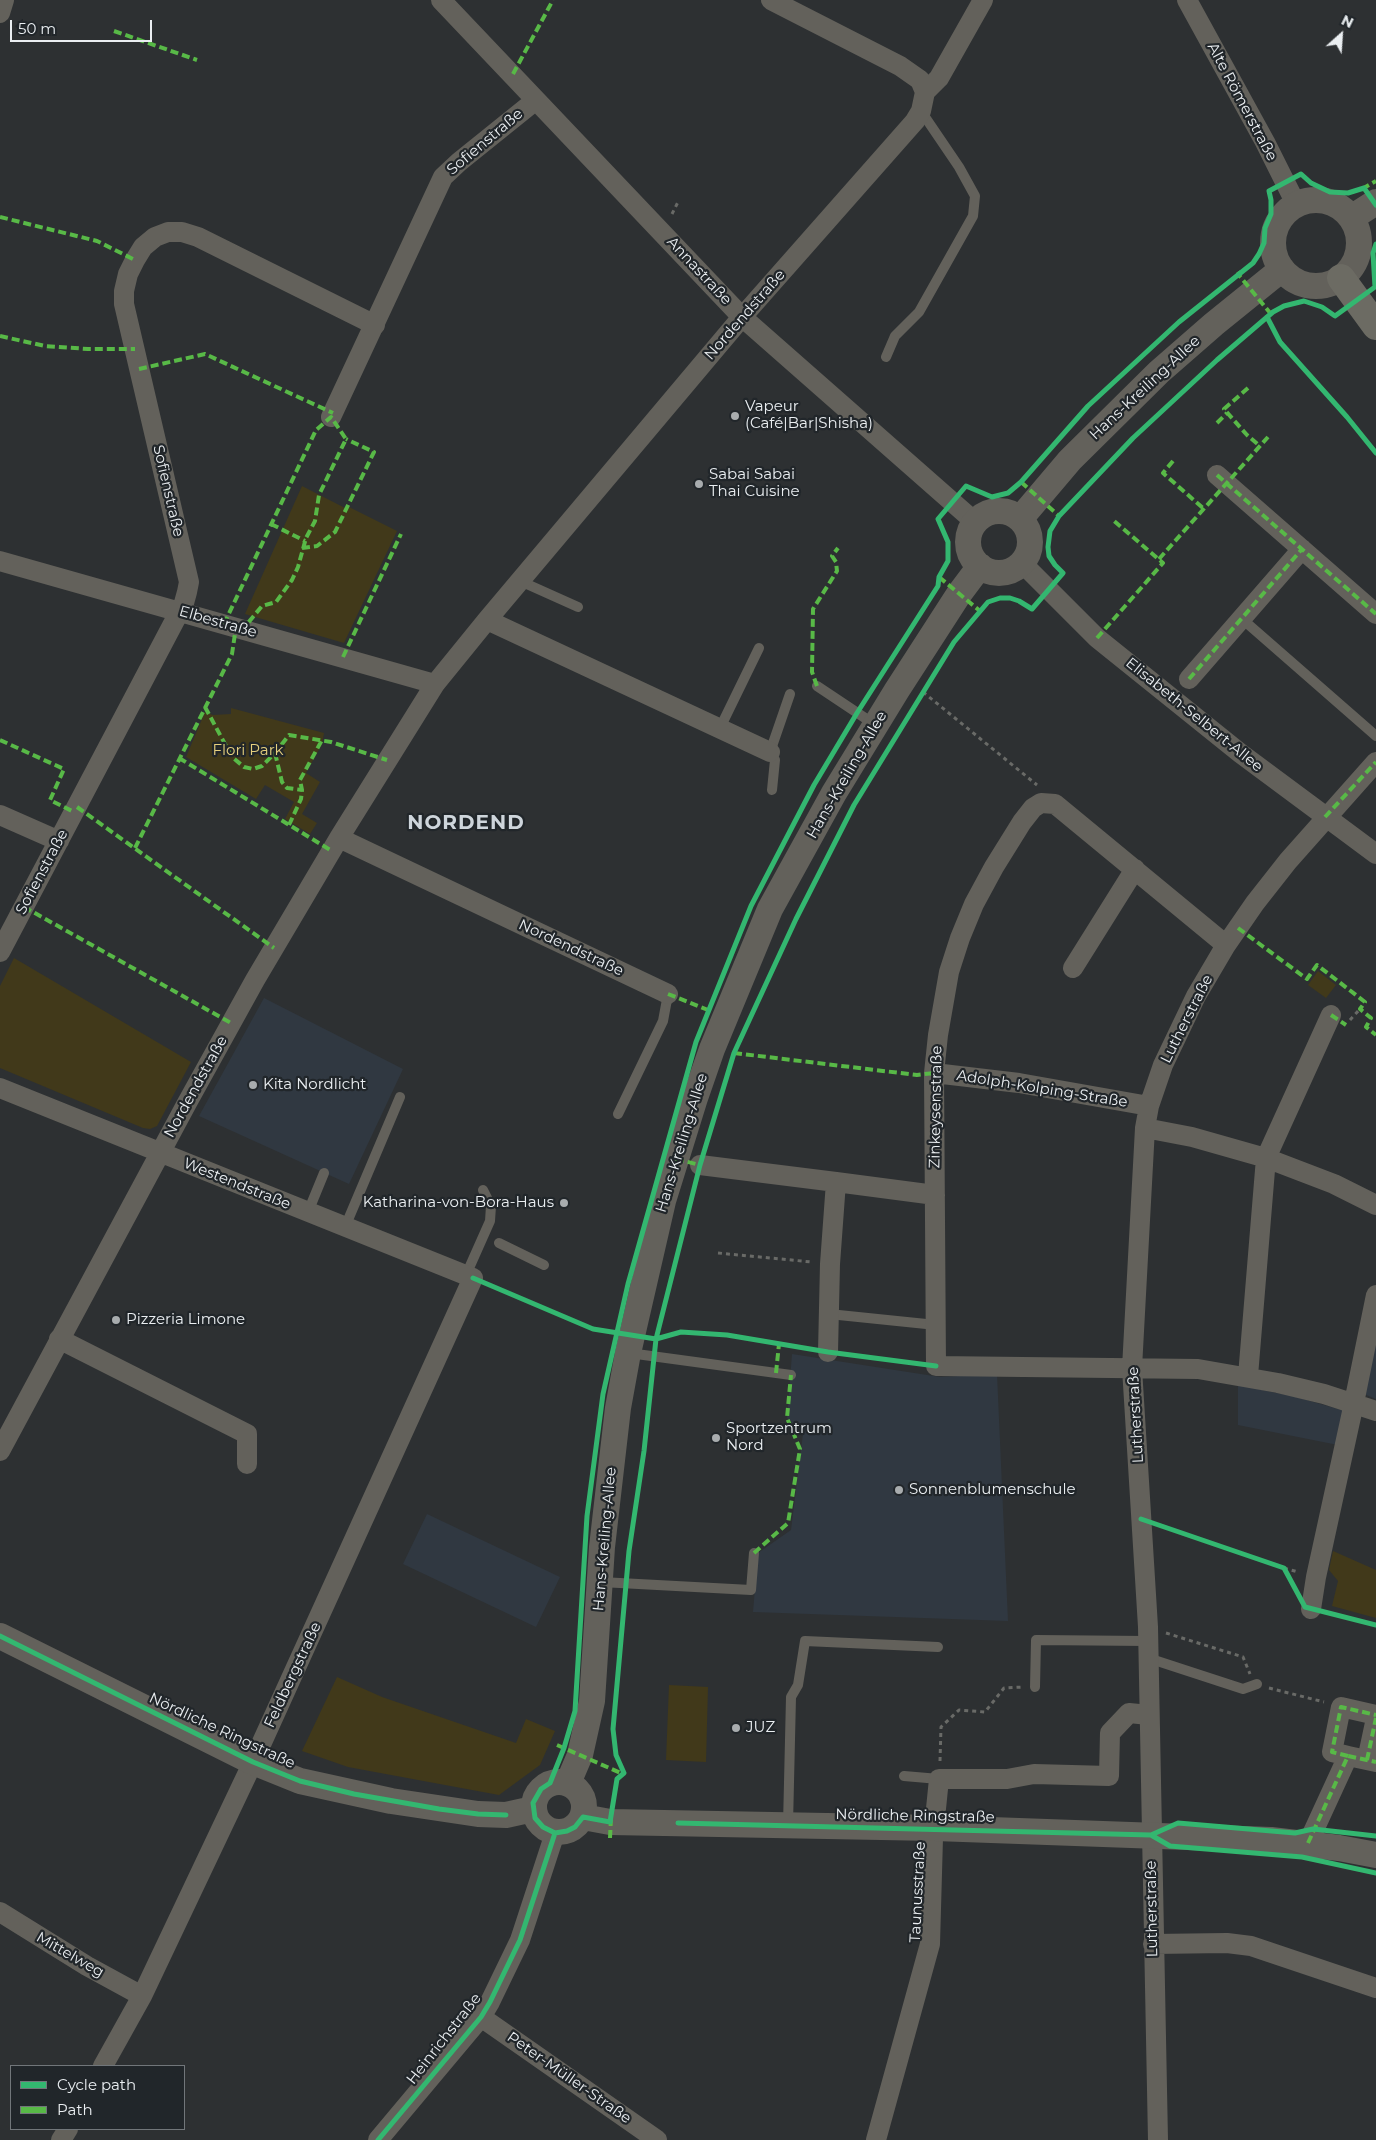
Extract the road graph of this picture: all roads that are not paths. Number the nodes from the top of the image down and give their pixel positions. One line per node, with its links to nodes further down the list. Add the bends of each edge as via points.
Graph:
1 (4, 0): 6 (street)
2 (441, 0): 7 (street, Annastraße)
3 (771, 0): 8 (street, via 900,66 920,80)
4 (984, 0): 8 (street, Nordendstraße)
5 (1187, 0): 10 (street, Alte Römerstraße)
6 (0, 13)
7 (536, 100): 14 (street, Annastraße); 15 (street, Sofienstraße, via 443,177)
8 (923, 101): 14 (street, Nordendstraße, via 915,121); 17 (lane, via 975,196 973,216 919,312 895,336)
9 (1376, 202): 11 (street)
10 (1296, 204): 11 (street, via 1308,200 1332,203); 12 (street, via 1278,221 1274,233 1273,246)
11 (1351, 218): 13 (street, via 1359,239 1358,250 1349,270)
12 (1282, 269): 13 (street, via 1303,284 1323,284); 20 (street, Hans-Kreiling-Allee, via 1159,372 1070,460)
13 (1341, 278): 16 (main road)
14 (742, 317): 21 (street, Annastraße); 26 (street, Nordendstraße)
15 (375, 324): 18 (street, Sofienstraße); 28 (street, Sofienstraße, via 198,237 168,232 155,237 144,247 128,274 124,304 189,582)
16 (1376, 326)
17 (886, 357)
18 (331, 417)
19 (1217, 475): 22 (street)
20 (1020, 519): 21 (street, via 1010,512 997,511 985,514); 24 (street, via 1030,536 1028,555)
21 (975, 522): 25 (street, via 970,530 969,550)
22 (1302, 549): 29 (street); 30 (street)
23 (0, 561): 28 (street, Elbestraße)
24 (1022, 563): 25 (street, via 1002,573 990,572); 44 (street, Elisabeth-Selbert-Allee, via 1097,638)
25 (980, 566): 37 (street, Hans-Kreiling-Allee, via 958,594)
26 (520, 581): 27 (lane); 31 (street, Nordendstraße)
27 (578, 607)
28 (180, 611): 34 (street, Elbestraße); 46 (street, Sofienstraße)
29 (1376, 614)
30 (1241, 618): 33 (street); 39 (lane)
31 (487, 620): 34 (street, Nordendstraße); 38 (street)
32 (759, 648): 38 (lane)
33 (1189, 679)
34 (435, 684): 45 (street, Nordendstraße)
35 (817, 686): 37 (lane)
36 (790, 694): 40 (lane)
37 (875, 725): 77 (street, Hans-Kreiling-Allee, via 770,909 712,1049 663,1201)
38 (720, 728): 40 (street)
39 (1376, 736)
40 (770, 752): 42 (lane, via 776,760)
41 (1376, 762): 44 (street, Lutherstraße)
42 (772, 790)
43 (0, 815): 46 (street)
44 (1325, 817): 47 (street, Elisabeth-Selbert-Allee); 49 (street, Lutherstraße, via 1255,903)
45 (339, 838): 52 (street, Nordendstraße); 60 (street, Nordendstraße, via 255,980)
46 (59, 841): 50 (street, Sofienstraße)
47 (1376, 854)
48 (1135, 869): 49 (street); 51 (street); 54 (street, Zinkeysenstraße, via 1055,804 1041,802 1033,808 974,904 949,972)
49 (1226, 945): 57 (street, Lutherstraße, via 1178,1031)
50 (0, 952)
51 (1073, 968)
52 (668, 994): 58 (lane, via 663,1021)
53 (1338, 1020): 61 (street)
54 (934, 1073): 57 (street, Adolph-Kolping-Straße, via 1019,1083); 66 (street, Zinkeysenstraße)
55 (0, 1088): 60 (street, Westendstraße)
56 (400, 1097): 69 (lane)
57 (1149, 1106): 59 (street, Lutherstraße)
58 (618, 1114)
59 (1145, 1128): 61 (street, via 1192,1137); 79 (street, Lutherstraße)
60 (160, 1153): 68 (street, Westendstraße); 76 (street, Nordendstraße)
61 (1266, 1158): 67 (street, via 1334,1184); 81 (street)
62 (700, 1165): 64 (street)
63 (324, 1173): 68 (lane)
64 (836, 1182): 66 (street); 74 (street)
65 (483, 1190): 72 (lane, via 492,1206 490,1221)
66 (935, 1195): 75 (street, Zinkeysenstraße)
67 (1376, 1205)
68 (308, 1212): 69 (street, Westendstraße)
69 (345, 1227): 72 (street, Westendstraße)
70 (499, 1243): 71 (lane)
71 (544, 1265)
72 (470, 1276): 97 (street, Feldbergstraße)
73 (1376, 1295): 82 (street)
74 (829, 1314): 75 (lane); 78 (street)
75 (936, 1325): 79 (street, Zinkeysenstraße, via 936,1366)
76 (59, 1339): 84 (street, Nordendstraße); 85 (street, via 247,1434)
77 (628, 1352): 80 (lane); 87 (street, Hans-Kreiling-Allee, via 618,1408)
78 (828, 1352)
79 (1132, 1368): 81 (street, via 1198,1369); 90 (street, Lutherstraße)
80 (790, 1375)
81 (1248, 1376): 82 (street)
82 (1354, 1403): 83 (street); 88 (street)
83 (1376, 1411)
84 (0, 1451)
85 (247, 1464)
86 (754, 1553): 87 (lane, via 751,1590)
87 (600, 1582): 100 (street, Hans-Kreiling-Allee, via 592,1701 580,1756)
88 (1310, 1609)
89 (0, 1636): 97 (street, Nördliche Ringstraße)
90 (1148, 1642): 92 (lane, via 1243,1689); 93 (lane, via 1036,1640); 94 (street, Lutherstraße)
91 (938, 1647): 103 (lane, via 805,1641 798,1685 791,1697)
92 (1256, 1684)
93 (1035, 1687)
94 (1149, 1714): 99 (street, via 1129,1713 1110,1733 1109,1776 1034,1774 1007,1779); 106 (street, Lutherstraße)
95 (1376, 1717): 96 (street); 96 (street, via 1341,1707 1332,1752)
96 (1363, 1759): 107 (street)
97 (253, 1762): 101 (street, Nördliche Ringstraße, via 318,1786 439,1809 506,1815); 112 (street, Feldbergstraße)
98 (904, 1776): 99 (lane)
99 (939, 1779): 104 (street, Taunusstraße)
100 (568, 1783): 101 (street, via 559,1781 541,1789); 102 (street, via 582,1796)
101 (533, 1809): 105 (street, via 535,1818 543,1827)
102 (583, 1817): 103 (street, Nördliche Ringstraße, via 610,1822); 105 (street, via 568,1831)
103 (788, 1826): 104 (street, Nördliche Ringstraße)
104 (934, 1828): 106 (street, Nördliche Ringstraße); 117 (street, Taunusstraße, via 930,1944)
105 (555, 1833): 113 (street, Heinrichstraße, via 520,1940)
106 (1151, 1835): 107 (street, Nördliche Ringstraße); 110 (street, Lutherstraße)
107 (1308, 1843): 108 (street, Nördliche Ringstraße)
108 (1376, 1856)
109 (0, 1912): 112 (street, Mittelweg)
110 (1153, 1944): 111 (street, via 1227,1943 1251,1946); 118 (street, Lutherstraße)
111 (1376, 1988)
112 (142, 1996): 114 (street, Feldbergstraße)
113 (481, 2017): 115 (street, Heinrichstraße); 116 (street, Peter-Müller-Straße)
114 (104, 2065)
115 (378, 2140)
116 (657, 2140)
117 (876, 2140)
118 (1158, 2140)

